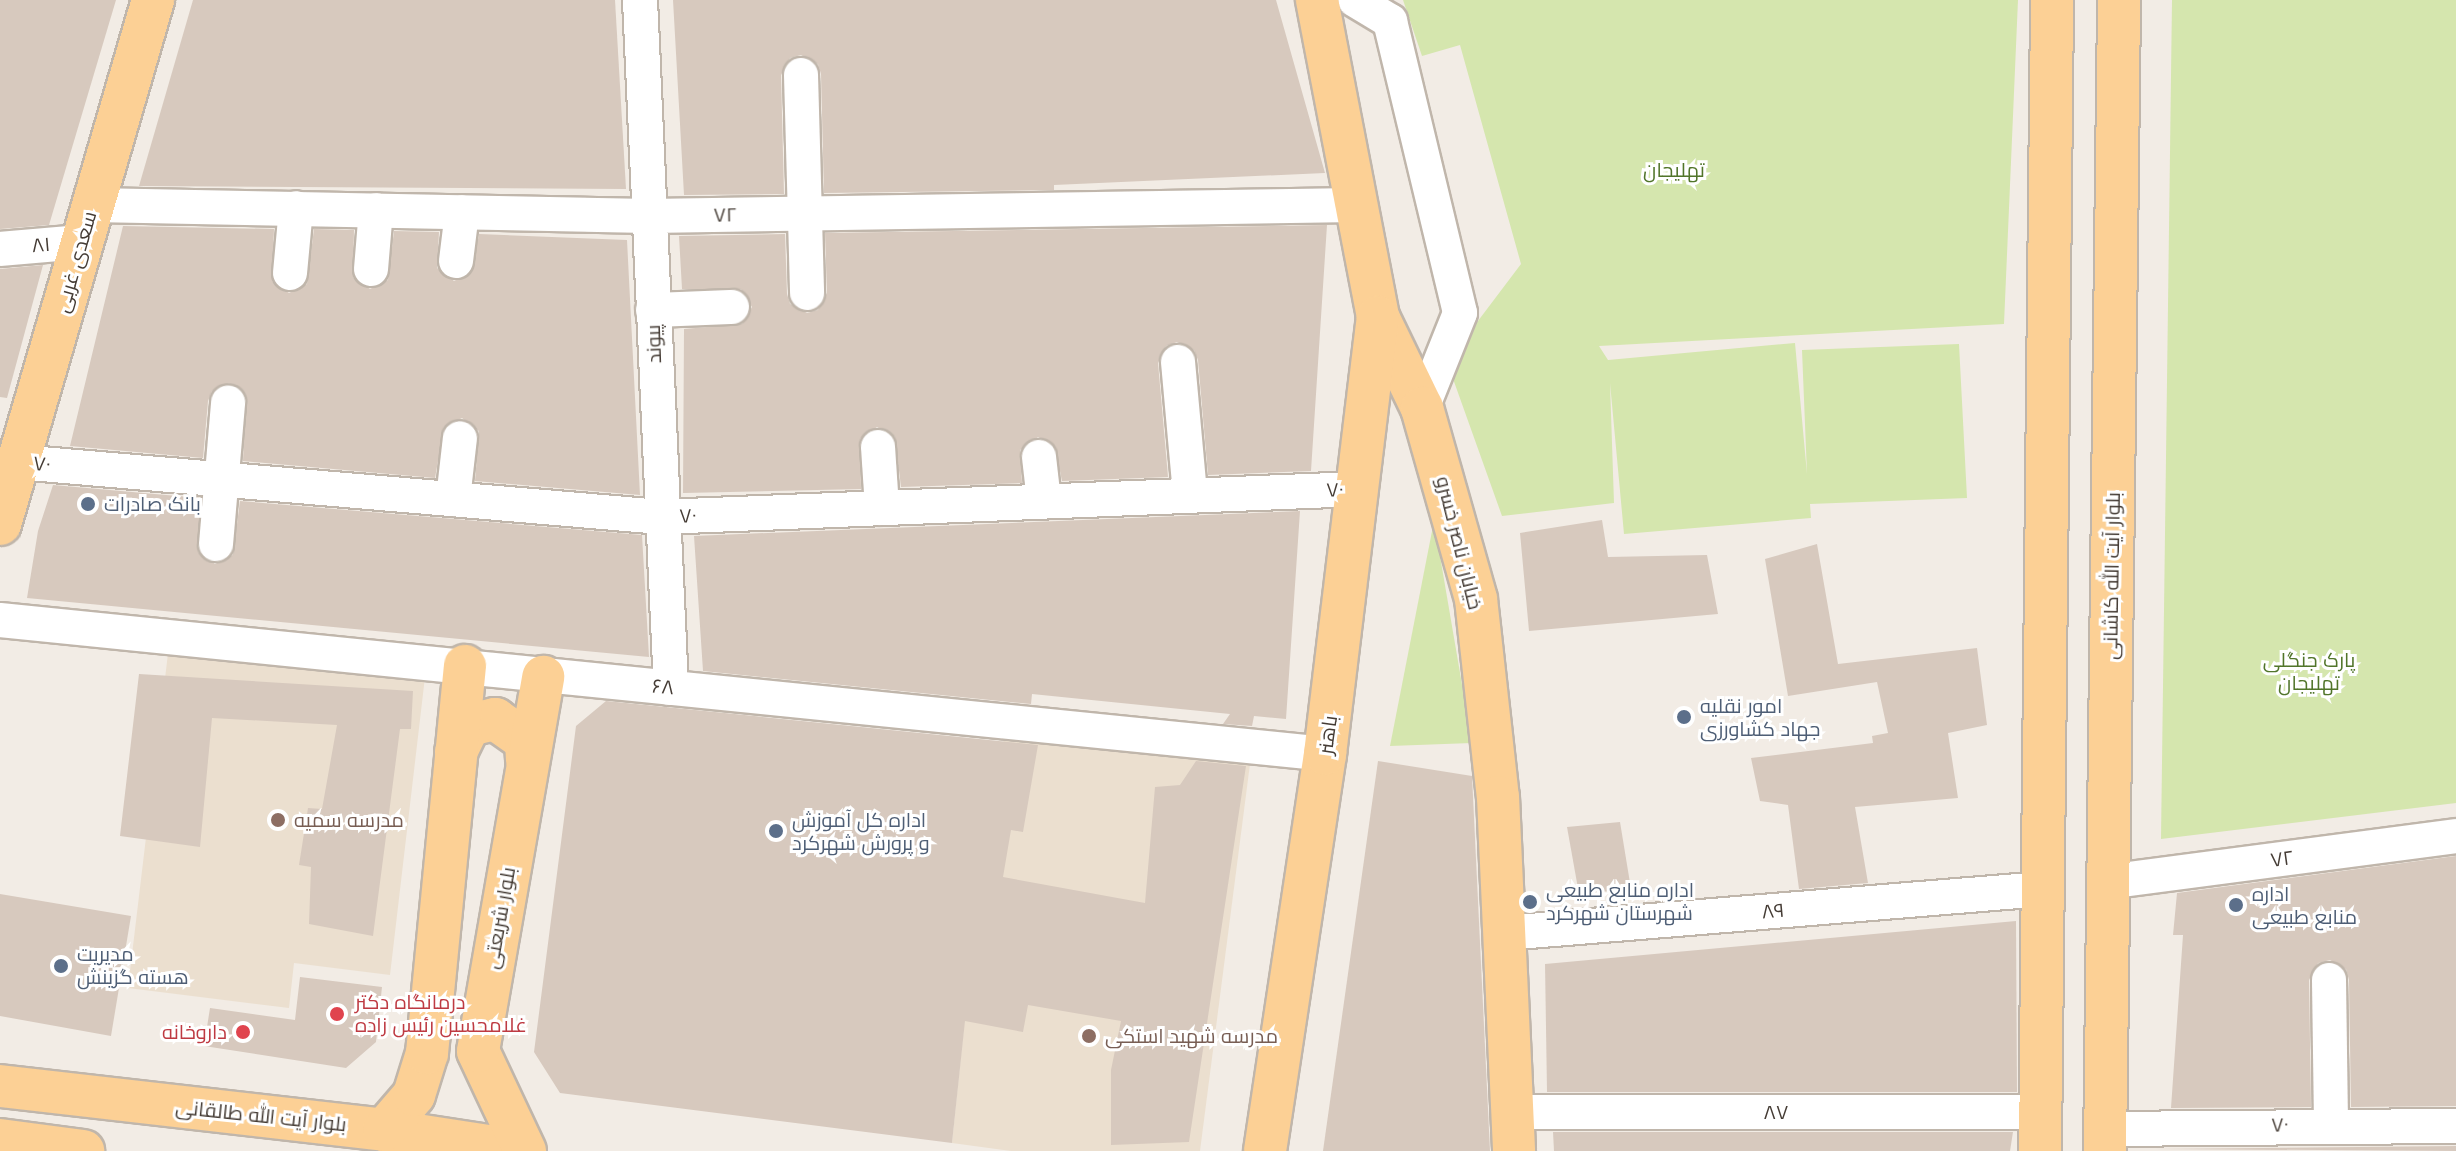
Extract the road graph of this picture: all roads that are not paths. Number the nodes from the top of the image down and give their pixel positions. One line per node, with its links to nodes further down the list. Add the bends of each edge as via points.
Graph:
1 (153, 0): 14 (main road, سعدی غربی)
2 (640, 0): 13 (street, پیوند)
3 (1317, 0): 8 (main road, خیابان ناصر خسرو)
4 (1355, 0): 25 (street, via 1390,21 1460,313)
5 (2052, 0): 39 (main road)
6 (2119, 0): 38 (main road, بلوار آیت الله کاشانی)
7 (801, 75): 12 (street)
8 (1356, 205): 12 (street, ۷۲); 22 (main road, خیابان ناصر خسرو)
9 (296, 208): 10 (street, ۷۲); 14 (street, ۷۲); 18 (street)
10 (376, 210): 11 (street, ۷۲); 17 (street)
11 (462, 212): 13 (street, ۷۲); 16 (street)
12 (805, 214): 13 (street, ۷۲); 19 (street)
13 (649, 216): 21 (street, پیوند)
14 (88, 223): 15 (street, ۸۱); 31 (main road, سعدی غربی)
15 (0, 249)
16 (456, 261)
17 (371, 269)
18 (290, 273)
19 (807, 293)
20 (732, 307): 21 (street)
21 (653, 310): 36 (street, پیوند)
22 (1378, 317): 25 (main road, خیابان ناصر خسرو); 30 (main road, باهنر)
23 (1178, 362): 32 (street)
24 (228, 403): 29 (street)
25 (1422, 408): 50 (main road, خیابان ناصر خسرو, via 1476,599 1498,797)
26 (460, 438): 33 (street)
27 (878, 447): 35 (street)
28 (1039, 457): 34 (street)
29 (222, 479): 31 (street, ۷۰); 33 (street, ۷۰); 37 (street)
30 (1359, 489): 32 (street, ۷۰); 45 (main road, باهنر)
31 (6, 495)
32 (1190, 495): 34 (street, ۷۰)
33 (453, 499): 36 (street, ۷۰)
34 (1044, 501): 35 (street, ۷۰)
35 (882, 508): 36 (street, ۷۰)
36 (661, 517): 43 (street, پیوند)
37 (216, 544)
38 (2112, 612): 48 (main road, بلوار آیت الله کاشانی); 61 (main road, via 2091,712)
39 (2045, 615): 49 (main road); 66 (main road, via 2064,713)
40 (0, 620): 41 (street, ۶۸)
41 (465, 666): 42 (street, ۶۸); 44 (main road)
42 (543, 677): 43 (street, ۶۸); 46 (main road, بلوار شریعتی)
43 (671, 688): 45 (street, ۶۸)
44 (456, 752): 46 (main road, via 469,725 495,719 526,741); 53 (main road)
45 (1325, 754): 63 (main road, باهنر)
46 (527, 760): 52 (main road, بلوار شریعتی)
47 (2456, 836): 48 (street, ۷۲)
48 (2107, 882): 61 (main road, بلوار آیت الله کاشانی)
49 (2042, 889): 50 (street, ۸۹); 58 (main road)
50 (1505, 933): 57 (main road, خیابان ناصر خسرو)
51 (2329, 980): 55 (street)
52 (478, 1051): 53 (main road, via 466,1072 453,1076 441,1073); 65 (main road)
53 (427, 1053): 59 (main road)
54 (0, 1086): 59 (main road, بلوار آیت الله طالقانی)
55 (2331, 1124): 56 (street, ۷۰); 61 (street, ۷۰)
56 (2456, 1126)
57 (1514, 1131): 58 (street, ۸۷)
58 (2040, 1131)
59 (396, 1138): 62 (main road, بلوار آیت الله طالقانی)
60 (0, 1140): 64 (main road)
61 (2099, 1144)
62 (468, 1147): 65 (main road, بلوار آیت الله طالقانی)
63 (1264, 1150)
64 (83, 1151)
65 (523, 1151)
66 (2060, 1151)

